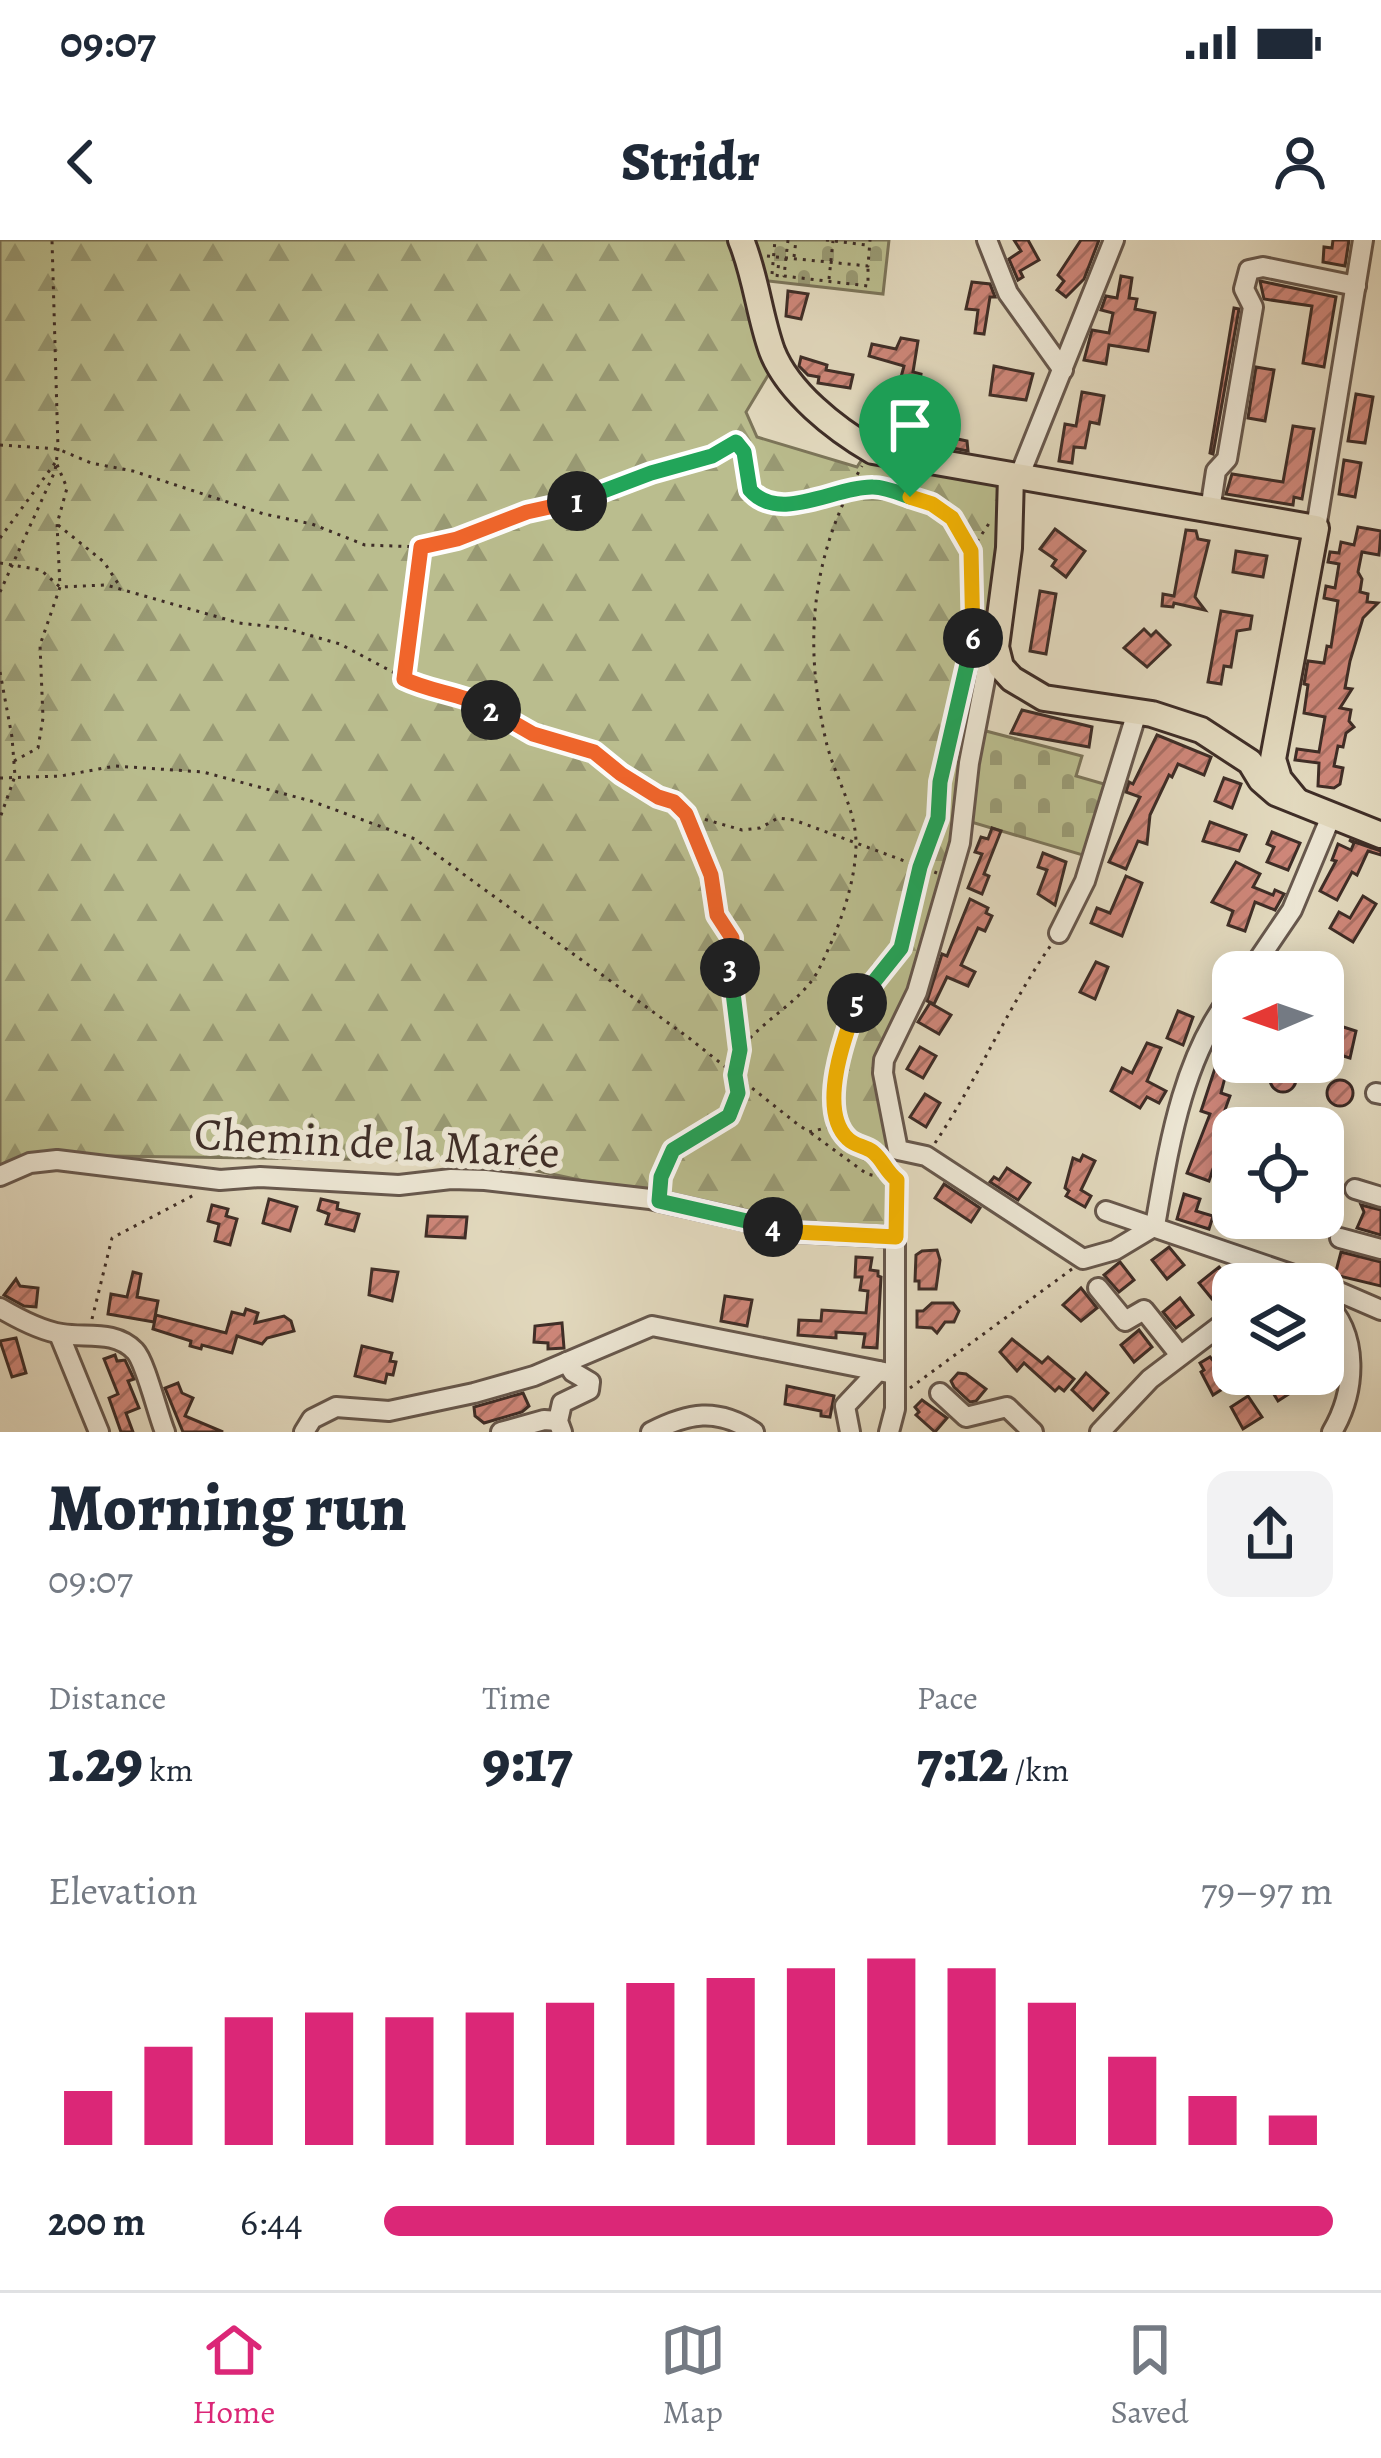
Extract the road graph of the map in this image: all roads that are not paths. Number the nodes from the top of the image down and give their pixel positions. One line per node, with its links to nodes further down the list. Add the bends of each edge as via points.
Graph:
1 (987, 240): 6 (street, via 1008,293)
2 (1114, 240): 6 (street)
3 (1363, 240): 5 (street)
4 (744, 249): 7 (main road, via 773,354 827,417 882,454)
5 (1356, 286): 8 (street, via 1249,270 1244,289 1253,307 1227,459 1216,471); 9 (street)
6 (1064, 370): 7 (street)
7 (1015, 477): 8 (main road); 10 (main road)
8 (1210, 510): 9 (main road)
9 (1316, 529): 12 (main road)
10 (997, 657): 11 (main road, via 1012,679 1044,698); 22 (street, via 988,664 960,843 933,946 884,1060 898,1150 926,1156 1083,1259)
11 (1137, 712): 12 (main road, via 1173,718); 15 (street, via 1085,881)
12 (1263, 765): 13 (main road, via 1298,801)
13 (1332, 814): 14 (main road); 16 (street, via 1292,910)
14 (1381, 833)
15 (1059, 933)
16 (1264, 951)
17 (1211, 1026): 22 (street, via 1172,1124)
18 (0, 1176): 35 (street, Chemin de la Marée, via 57,1160 218,1179 462,1179 659,1201 796,1232 896,1237)
19 (1355, 1189): 20 (street)
20 (1381, 1197)
21 (1106, 1211): 22 (street)
22 (1155, 1226): 25 (street)
23 (1344, 1239): 24 (street)
24 (1381, 1249)
25 (1260, 1263)
26 (1098, 1288): 33 (street, via 1126,1321 1144,1310)
27 (1344, 1292): 29 (street)
28 (0, 1308): 31 (street)
29 (1381, 1310)
30 (1212, 1331): 33 (street)
31 (59, 1334): 38 (street); 39 (street, via 88,1332 134,1350)
32 (1344, 1335): 48 (street, via 1348,1398)
33 (1179, 1354): 47 (street)
34 (567, 1362): 35 (street, via 652,1326); 37 (street, via 590,1382 562,1403); 40 (street, via 389,1412 336,1407)
35 (886, 1372): 44 (street, via 845,1406); 45 (street, via 894,1400)
36 (940, 1393): 46 (street, via 966,1417 1007,1407)
37 (560, 1427): 41 (street, via 544,1420)
38 (99, 1432)
39 (165, 1432)
40 (304, 1432)
41 (500, 1432)
42 (651, 1432): 43 (street, via 712,1413)
43 (754, 1432)
44 (850, 1432)
45 (889, 1432)
46 (1033, 1432)
47 (1100, 1432)
48 (1332, 1432)

